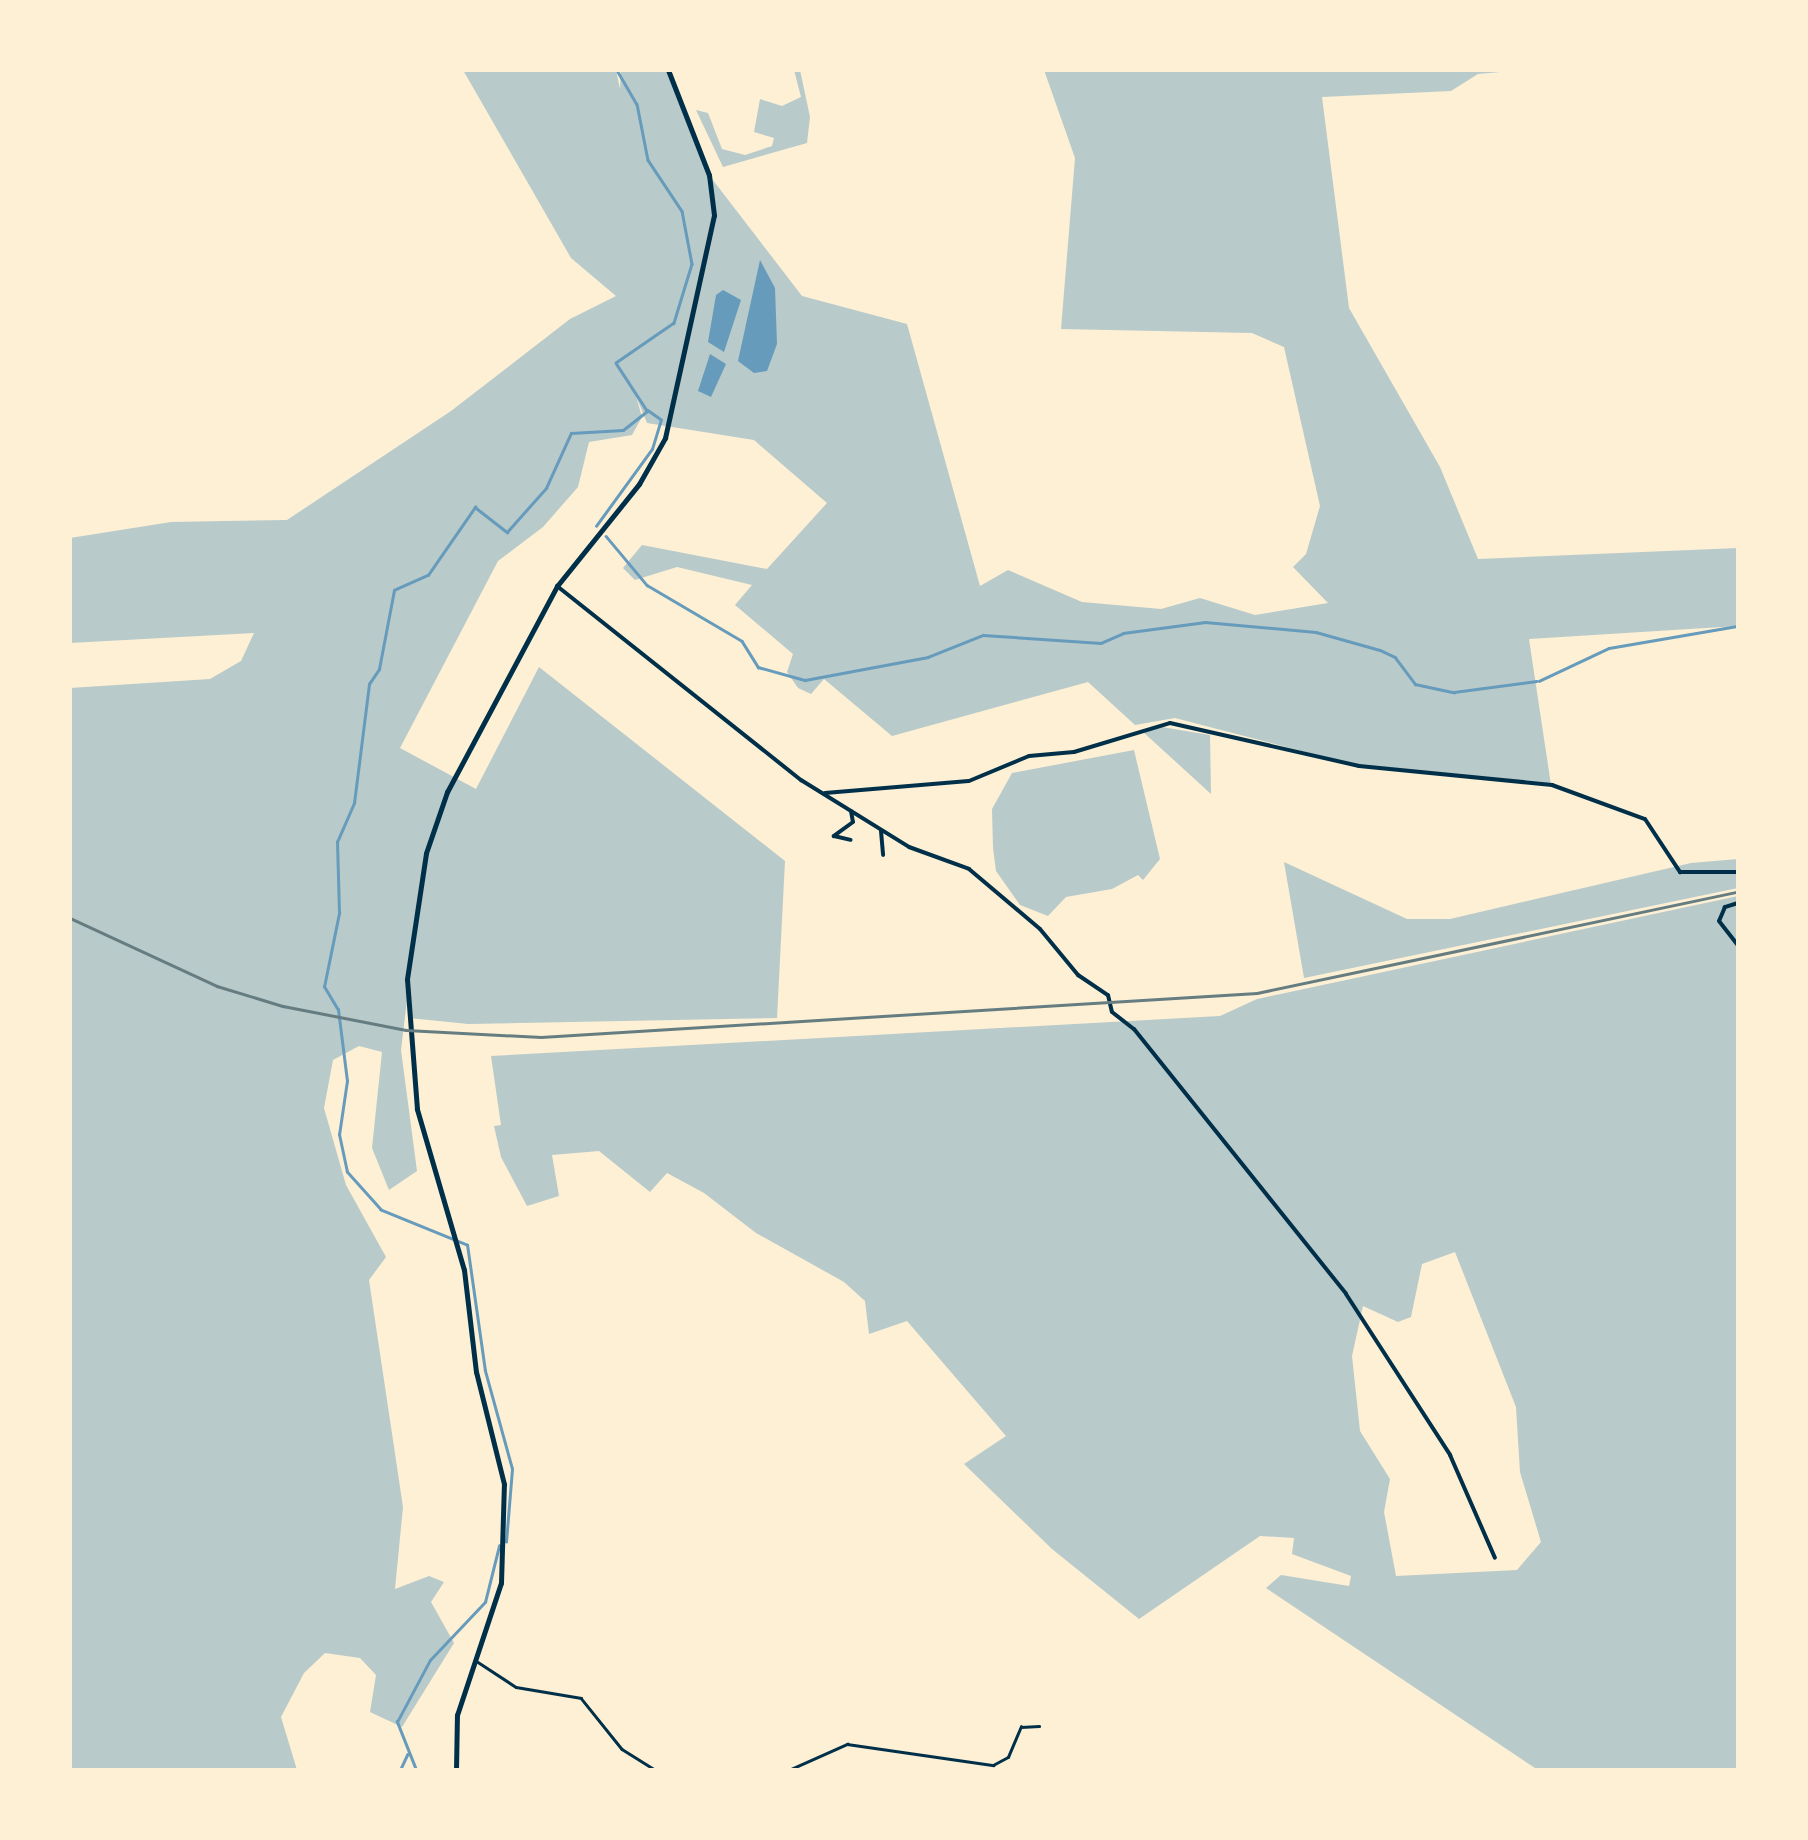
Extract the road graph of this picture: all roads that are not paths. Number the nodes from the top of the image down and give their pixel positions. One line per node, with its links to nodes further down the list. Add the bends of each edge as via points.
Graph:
1 (668, 70): 2 (street, via 709,175 711,238 666,438 639,484)
2 (557, 586): 3 (street); 12 (street, via 447,792 429,843 407,979 412,1079 456,1244 478,1382 503,1469 498,1602)
3 (825, 793): 4 (street); 8 (street, via 968,781 1029,756 1074,752 1170,722 1360,766 1551,785 1645,819 1680,872)
4 (850, 811): 5 (street); 6 (street, via 852,822 834,836)
5 (881, 831): 7 (street); 11 (street, via 969,869 1040,929 1078,975 1108,995 1112,1012 1134,1029 1354,1305 1450,1455)
6 (851, 840)
7 (883, 855)
8 (1738, 872)
9 (1738, 903): 10 (street, via 1724,907 1719,921)
10 (1738, 945)
11 (1495, 1558)
12 (478, 1662): 14 (street, via 458,1715); 15 (lane, via 516,1687 582,1698 622,1749)
13 (1039, 1726): 16 (lane, via 1021,1727 1008,1757 993,1766 847,1744)
14 (456, 1770)
15 (656, 1770)
16 (788, 1770)

